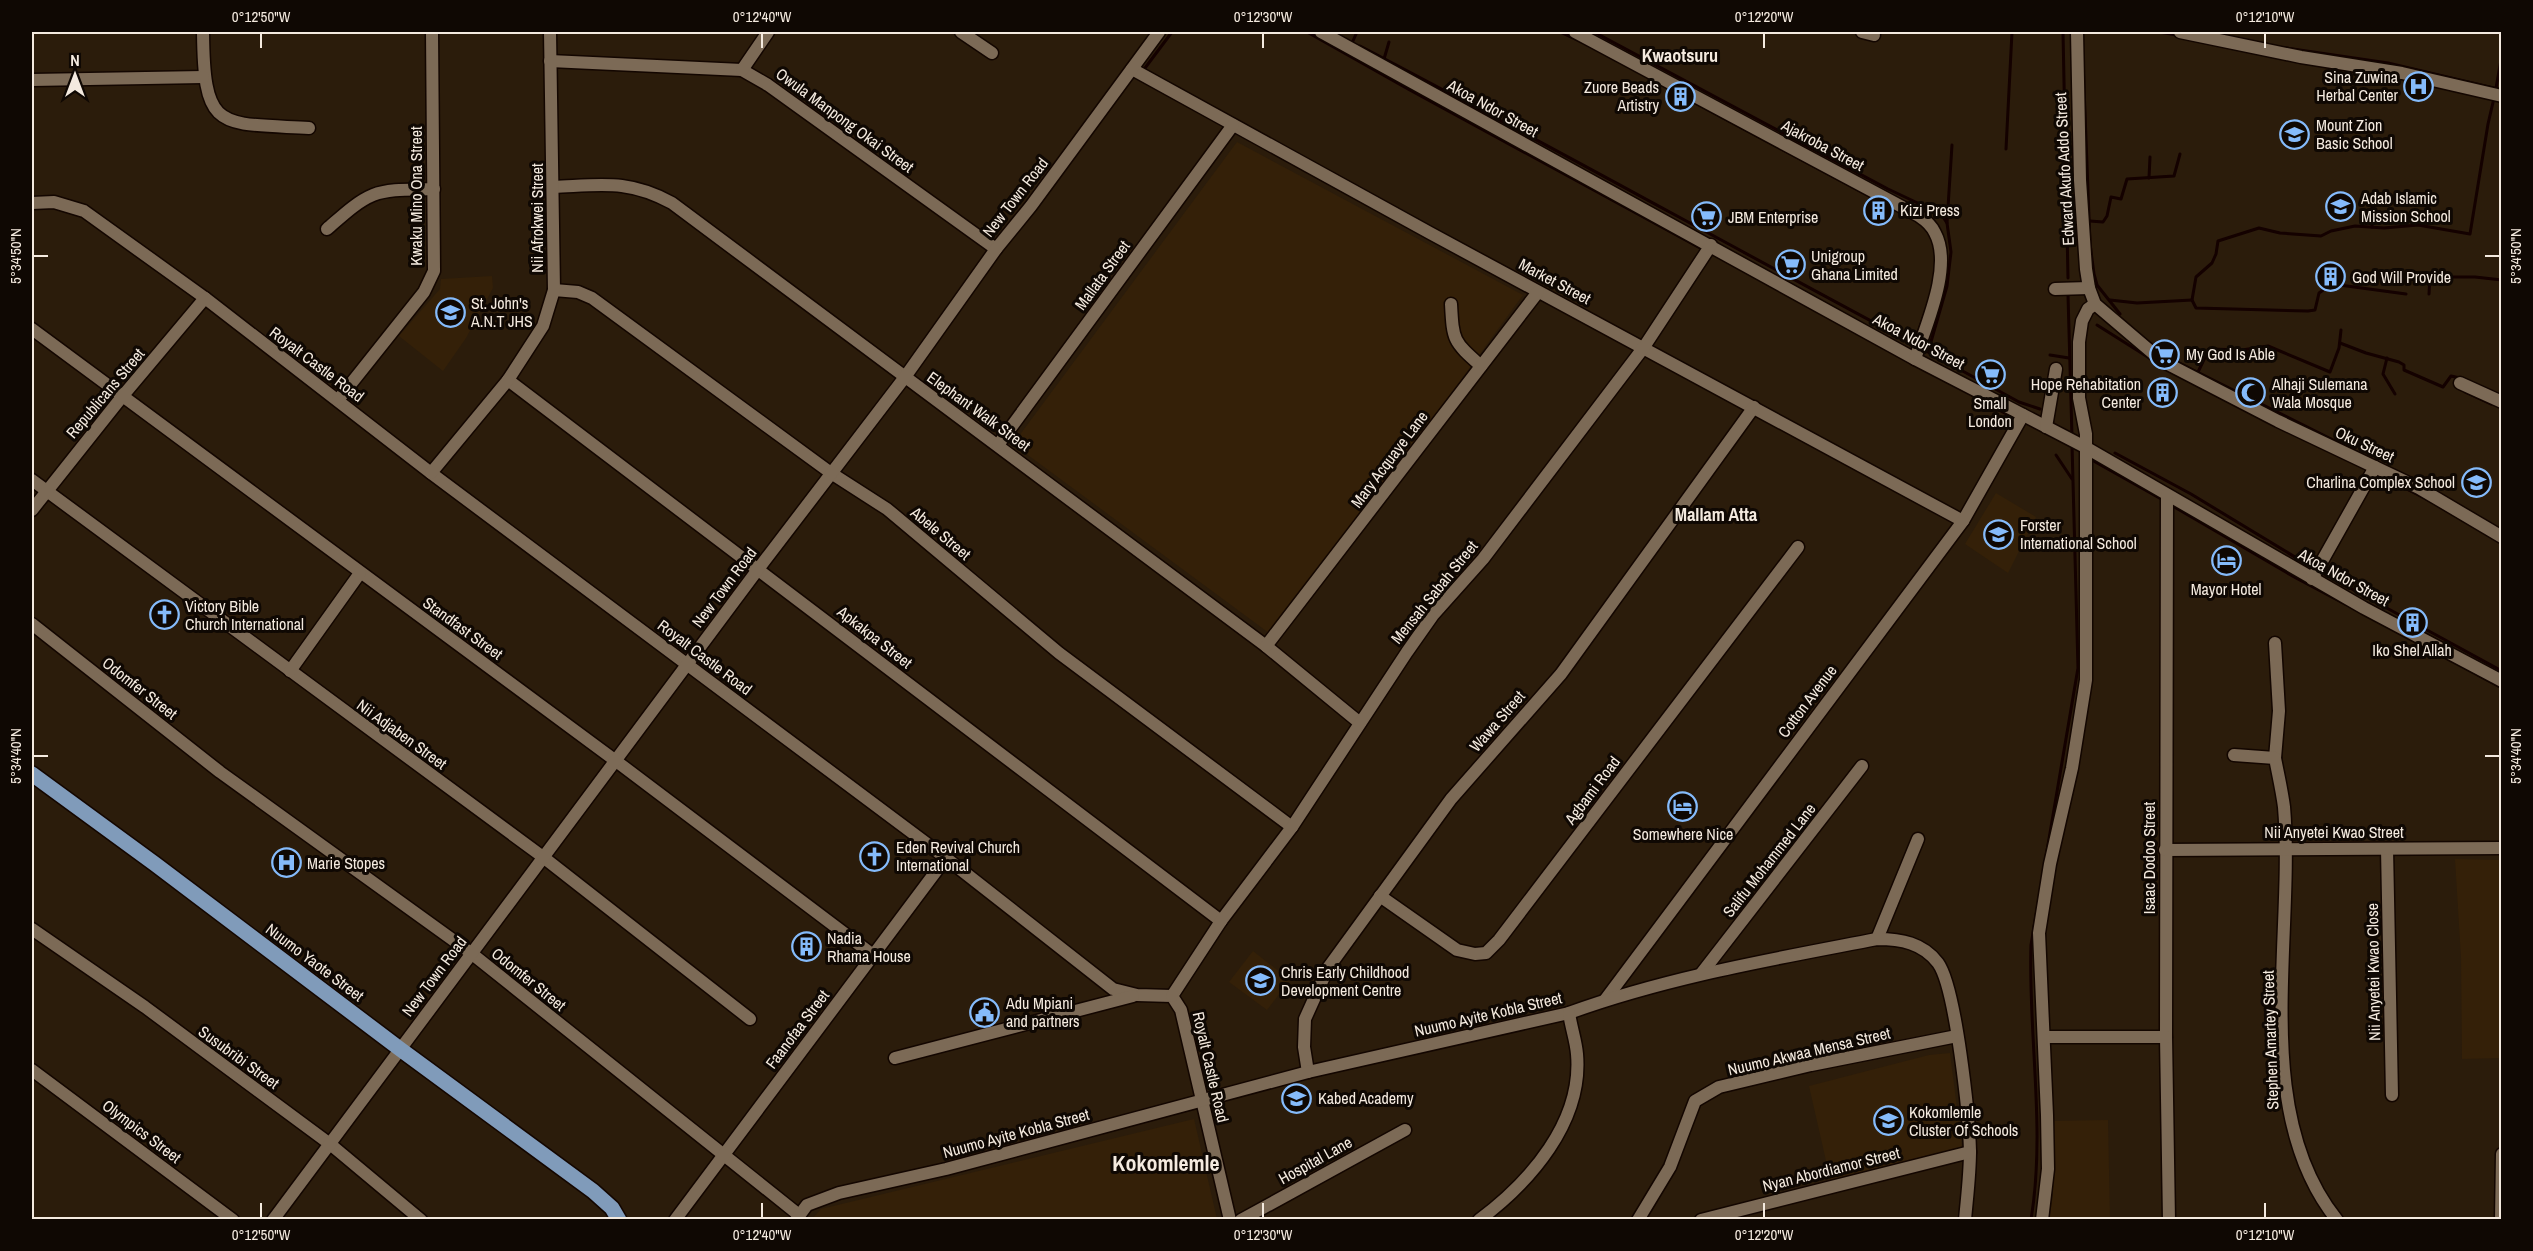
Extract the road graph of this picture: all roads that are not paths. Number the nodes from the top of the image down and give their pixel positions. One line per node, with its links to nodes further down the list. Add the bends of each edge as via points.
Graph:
1 (203, 32): 15 (street)
2 (432, 32): 21 (street, Kwaku Mino Ona Street)
3 (550, 32): 12 (street, Nii Afrokwei Street)
4 (768, 32): 14 (street)
5 (961, 32): 11 (street)
6 (1159, 32): 13 (street, New Town Road)
7 (1321, 32): 24 (street, Akoa Ndor Street)
8 (1575, 32): 35 (street, Ajakroba Street, via 1928,223 1941,248 1942,266)
9 (2077, 32): 26 (street, Edward Akufo Addo Street, via 2080,180)
10 (2180, 32): 17 (street, via 2277,53 2402,73)
11 (992, 53)
12 (550, 61): 14 (street, Owula Manpong Okai Street); 20 (street, Nii Afrokwei Street)
13 (1132, 69): 18 (street, Market Street); 25 (street, New Town Road)
14 (742, 70): 25 (street, Owula Manpong Okai Street, via 768,84)
15 (204, 77): 16 (street); 19 (street, via 214,108 230,122)
16 (32, 80)
17 (2502, 96)
18 (1233, 125): 29 (street, Market Street); 47 (street, Mallata Street)
19 (309, 128)
20 (554, 187): 28 (street, Nii Afrokwei Street); 38 (street, Elephant Walk Street, via 620,185 650,191)
21 (434, 189): 23 (street, via 373,195); 42 (street, Kwaku Mino Ona Street, via 434,271 430,281)
22 (32, 203): 30 (street, Royalt Castle Road, via 54,202 84,210)
23 (327, 228)
24 (1711, 245): 34 (street, Mensah Sabah Street); 35 (street, Akoa Ndor Street)
25 (996, 249): 38 (street, New Town Road)
26 (2089, 288): 27 (street); 32 (street, Edward Akufo Addo Street)
27 (2055, 289)
28 (554, 290): 39 (street, Nii Afrokwei Street, via 543,326); 51 (street, Abele Street, via 592,298)
29 (1538, 291): 34 (street, Market Street); 36 (street, Mary Acquaye Lane)
30 (206, 298): 41 (street, Republicans Street); 42 (street, Royalt Castle Road)
31 (1451, 304): 36 (street, via 1457,344)
32 (2095, 304): 48 (street, via 2082,321 2079,342 2079,398); 49 (street, Oku Street, via 2162,361)
33 (32, 329): 41 (street, Standfast Street)
34 (1644, 347): 44 (street, Market Street); 68 (street, Mensah Sabah Street, via 1483,559 1433,615)
35 (1916, 359): 45 (street, Akoa Ndor Street)
36 (1481, 366): 64 (street, Mary Acquaye Lane)
37 (2056, 369): 46 (street)
38 (905, 377): 47 (street, Elephant Walk Street); 51 (street, New Town Road)
39 (508, 380): 50 (street, Nii Afrokwei Street); 59 (street, Apkakpa Street)
40 (2460, 384): 43 (street)
41 (121, 398): 53 (street, Republicans Street); 60 (street, Standfast Street)
42 (338, 400): 50 (street, Royalt Castle Road)
43 (2502, 402)
44 (1754, 406): 56 (street, Market Street); 82 (street, Wawa Street, via 1561,674 1451,799)
45 (2023, 415): 46 (street, Akoa Ndor Street); 56 (street, Cotton Avenue)
46 (2050, 429): 48 (street, Akoa Ndor Street)
47 (998, 445): 64 (street, Elephant Walk Street)
48 (2085, 447): 54 (street, Akoa Ndor Street); 95 (street, via 2086,680 2039,933)
49 (2375, 467): 57 (street, Oku Street); 61 (street)
50 (431, 473): 65 (street, Royalt Castle Road)
51 (831, 473): 59 (street, New Town Road); 74 (street, Abele Street, via 887,509 1059,653)
52 (32, 480): 53 (street, Nii Adjaben Street)
53 (45, 492): 55 (street, Republicans Street); 66 (street, Nii Adjaben Street)
54 (2168, 495): 61 (street, Akoa Ndor Street); 79 (street, Isaac Dodoo Street)
55 (32, 510)
56 (1963, 521): 91 (street, Cotton Avenue)
57 (2502, 537)
58 (1798, 547): 82 (street, Agbami Road, via 1486,953 1457,950)
59 (759, 568): 65 (street, New Town Road); 83 (street, Apkakpa Street)
60 (360, 573): 66 (street); 71 (street, Standfast Street)
61 (2312, 579): 67 (street, Akoa Ndor Street)
62 (32, 624): 86 (street, Odomfer Street, via 220,772)
63 (2275, 643): 70 (street, Stephen Amartey Street, via 2279,711)
64 (1266, 646): 68 (street, Elephant Walk Street)
65 (687, 665): 71 (street, New Town Road); 81 (street, Royalt Castle Road)
66 (290, 671): 80 (street, Nii Adjaben Street)
67 (2502, 681)
68 (1360, 723): 74 (street, Mensah Sabah Street)
69 (2234, 755): 70 (street)
70 (2275, 758): 76 (street, Stephen Amartey Street, via 2284,807)
71 (616, 761): 80 (street, New Town Road); 87 (street, Standfast Street)
72 (1863, 766): 88 (street, Salifu Mohammed Lane)
73 (32, 774): 97 (main road, Nuumo Yaote Street)
74 (1292, 827): 83 (street, Mensah Sabah Street)
75 (1918, 839): 85 (street)
76 (2284, 848): 78 (street, Nii Anyetei Kwao Street); 79 (street, Nii Anyetei Kwao Street); 124 (street, Stephen Amartey Street, via 2286,1100 2294,1138 2308,1172)
77 (2502, 848): 78 (street, Nii Anyetei Kwao Street)
78 (2387, 849): 101 (street, Nii Anyetei Kwao Close)
79 (2165, 850): 96 (street, Isaac Dodoo Street)
80 (543, 857): 86 (street, New Town Road); 93 (street, Nii Adjaben Street)
81 (946, 858): 87 (street, Faanofaa Street); 89 (street, Royalt Castle Road, via 1113,989)
82 (1380, 896): 100 (street, Wawa Street, via 1328,969 1311,1001 1305,1019)
83 (1221, 921): 90 (street, Mensah Sabah Street)
84 (32, 928): 104 (street, Susubribi Street)
85 (1877, 939): 88 (street, Nuumo Ayite Kobla Street); 94 (street, Nuumo Ayite Kobla Street, via 1907,941 1939,964 1948,986)
86 (471, 953): 97 (street, New Town Road); 106 (street, Odomfer Street)
87 (873, 955): 106 (street, Faanofaa Street)
88 (1701, 974): 91 (street, Nuumo Ayite Kobla Street)
89 (1137, 995): 90 (street, Royalt Castle Road); 98 (street)
90 (1172, 996): 102 (street, Royalt Castle Road, via 1182,1010)
91 (1605, 1000): 92 (street, Nuumo Ayite Kobla Street)
92 (1569, 1013): 100 (street, Nuumo Ayite Kobla Street); 118 (street, via 1577,1055 1572,1104 1554,1141 1526,1178)
93 (750, 1019)
94 (1957, 1036): 105 (street, Nuumo Ayite Kobla Street); 119 (street, Nuumo Akwaa Mensa Street, via 1788,1070 1719,1088 1695,1101 1670,1167)
95 (2044, 1037): 96 (street); 122 (street, via 2048,1169)
96 (2166, 1037): 123 (street, Isaac Dodoo Street)
97 (400, 1049): 104 (street, New Town Road); 108 (main road, Nuumo Yaote Street)
98 (895, 1059)
99 (32, 1070): 110 (street, Olympics Street)
100 (1308, 1072): 102 (street, Nuumo Ayite Kobla Street)
101 (2392, 1095)
102 (1201, 1099): 109 (street, Nuumo Ayite Kobla Street, via 946,1169 839,1193 807,1205); 116 (street, Royalt Castle Road)
103 (1406, 1130): 117 (street, Hospital Lane)
104 (330, 1144): 111 (street, New Town Road); 112 (street, Susubribi Street)
105 (1970, 1152): 120 (street, Nyan Abordiamor Street); 121 (street, Nuumo Ayite Kobla Street)
106 (723, 1154): 109 (street, Odomfer Street); 115 (street, Faanofaa Street)
107 (2502, 1154): 125 (street)
108 (575, 1179): 113 (main road, Nuumo Yaote Street); 114 (main road, Nuumo Yaote Street, via 602,1198)
109 (798, 1217)
110 (233, 1220)
111 (273, 1220)
112 (421, 1220)
113 (607, 1220)
114 (619, 1220)
115 (675, 1220)
116 (1230, 1220)
117 (1241, 1220)
118 (1479, 1220)
119 (1638, 1220)
120 (1701, 1220)
121 (1965, 1220)
122 (2042, 1220)
123 (2169, 1220)
124 (2337, 1220)
125 (2501, 1220)

